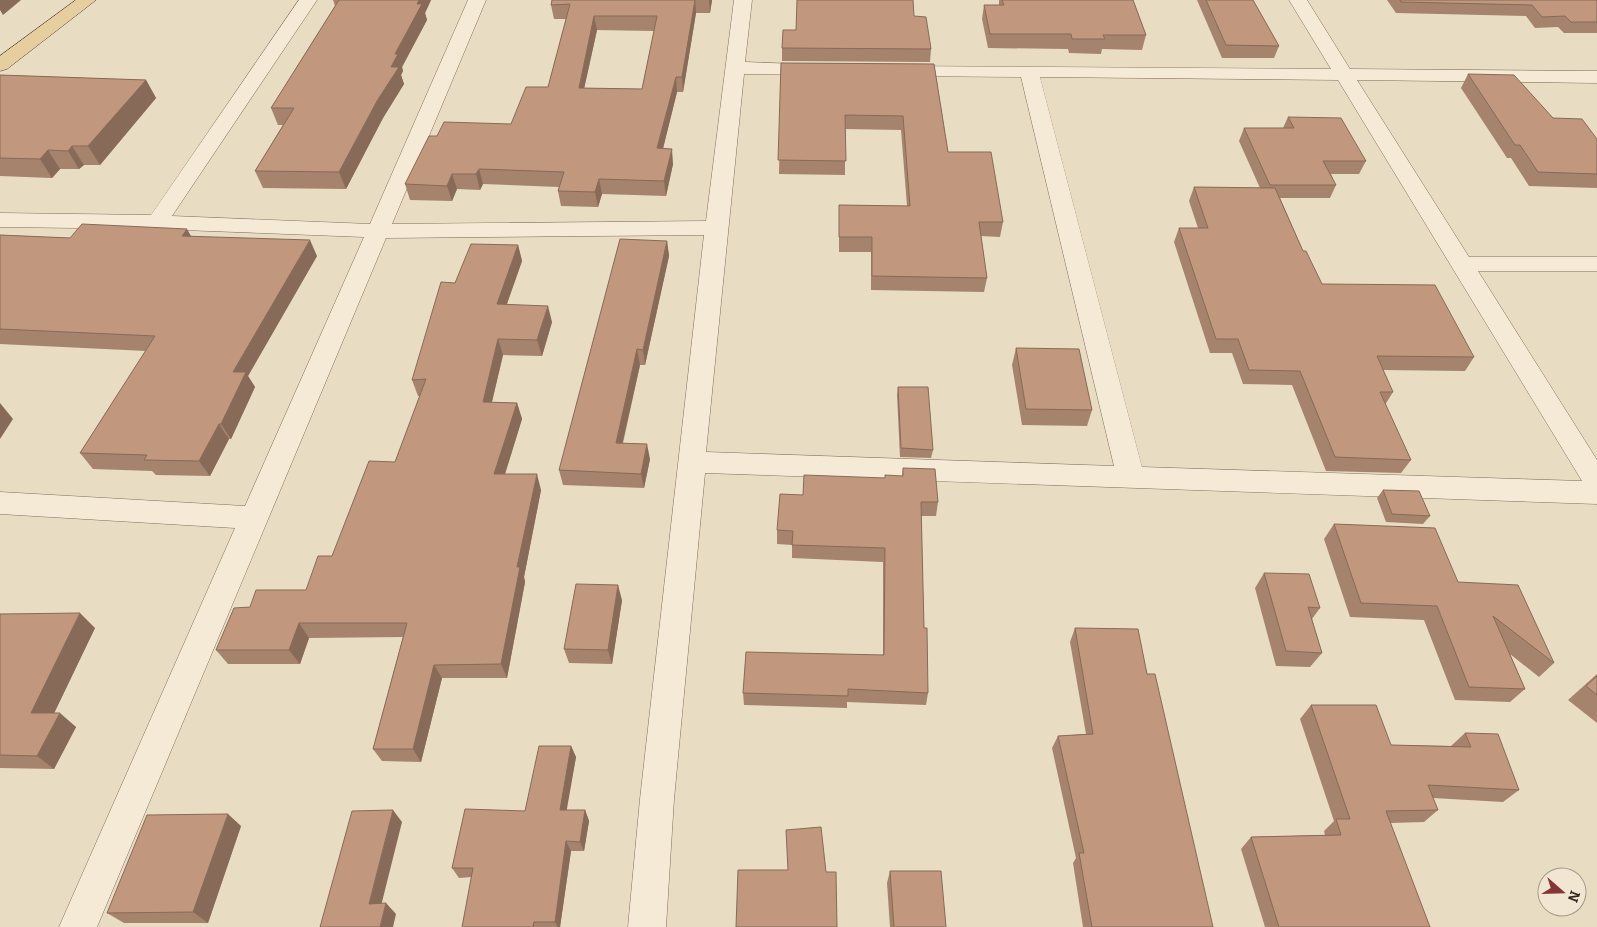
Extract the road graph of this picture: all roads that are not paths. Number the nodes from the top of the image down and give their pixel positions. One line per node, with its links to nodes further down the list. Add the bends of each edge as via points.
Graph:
1 (87, 0): 6 (main road)
2 (308, 0): 14 (street)
3 (476, 0): 16 (street)
4 (743, 0): 7 (street)
5 (1298, 0): 11 (street)
6 (0, 65)
7 (736, 68): 8 (street); 15 (street)
8 (834, 69)
9 (883, 70): 10 (street)
10 (1029, 72): 11 (street); 20 (street)
11 (1346, 75): 12 (street); 17 (street)
12 (1597, 77)
13 (0, 220): 14 (street)
14 (156, 222): 16 (street)
15 (716, 228): 16 (street); 19 (street)
16 (379, 231): 24 (street)
17 (1462, 264): 18 (street); 21 (street)
18 (1597, 264)
19 (694, 462): 20 (street); 26 (street, via 657,799)
20 (1131, 477): 22 (street)
21 (1597, 483)
22 (1597, 493)
23 (0, 503): 24 (street)
24 (255, 518): 25 (street)
25 (78, 927)
26 (647, 927)

